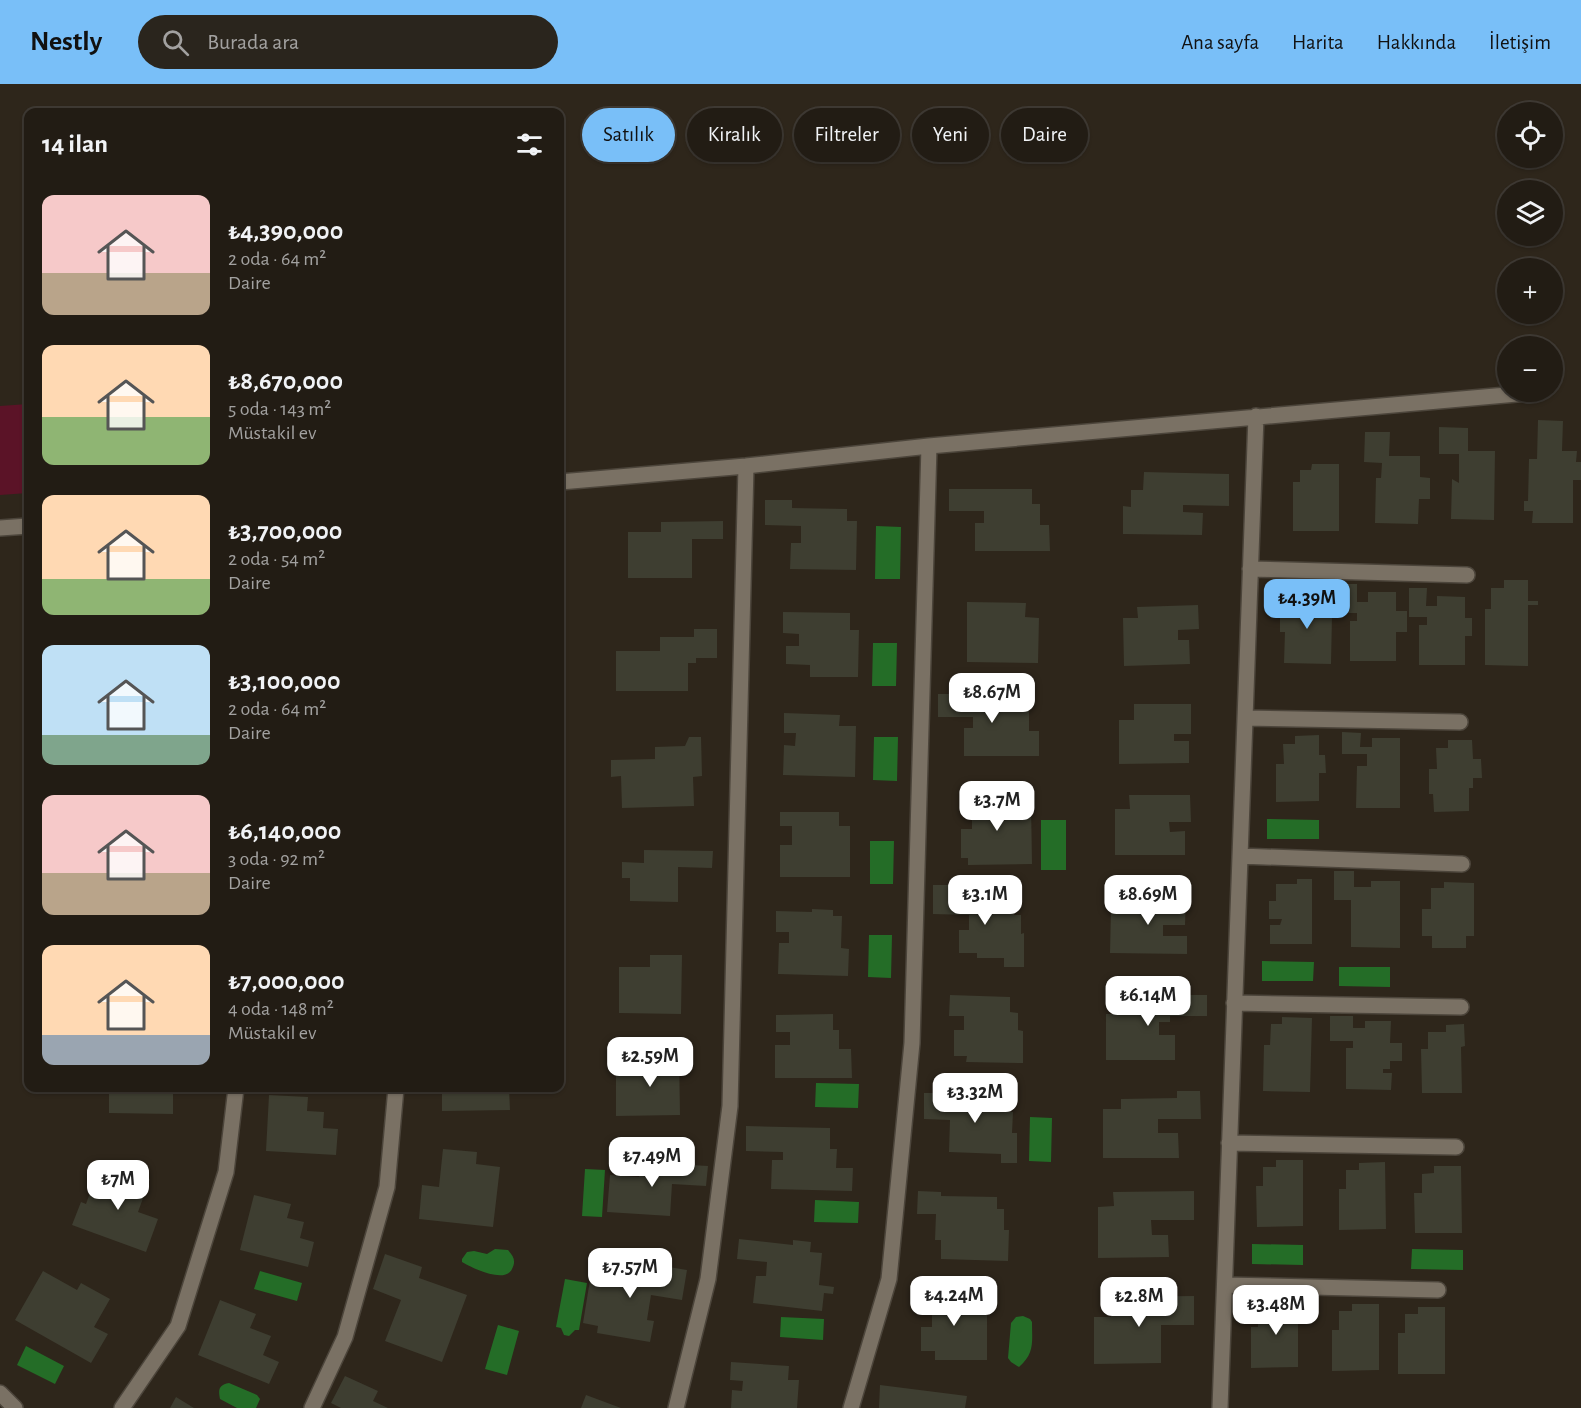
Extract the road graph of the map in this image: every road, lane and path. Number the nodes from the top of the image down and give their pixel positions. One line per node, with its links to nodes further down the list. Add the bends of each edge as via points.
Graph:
1 (1497, 396): 2 (street)
2 (1256, 416): 3 (street); 8 (street)
3 (929, 446): 4 (street); 27 (street, via 912,1043 889,1279)
4 (746, 466): 5 (street); 26 (street, via 730,1106 708,1279)
5 (564, 482)
6 (24, 526): 7 (street)
7 (0, 528)
8 (1250, 569): 9 (street); 10 (street)
9 (1467, 575)
10 (1245, 718): 11 (street); 12 (street)
11 (1460, 722)
12 (1240, 856): 13 (street); 14 (street)
13 (1462, 864)
14 (1234, 1003): 15 (street); 18 (street)
15 (1461, 1007)
16 (236, 1092): 24 (street, via 226,1172 178,1326)
17 (396, 1092): 25 (street, via 387,1187 345,1337)
18 (1229, 1143): 19 (street); 20 (street)
19 (1456, 1147)
20 (1225, 1285): 21 (street); 28 (street)
21 (1438, 1290)
22 (0, 1394): 23 (street)
23 (15, 1408)
24 (122, 1408)
25 (312, 1408)
26 (676, 1408)
27 (851, 1408)
28 (1220, 1408)

